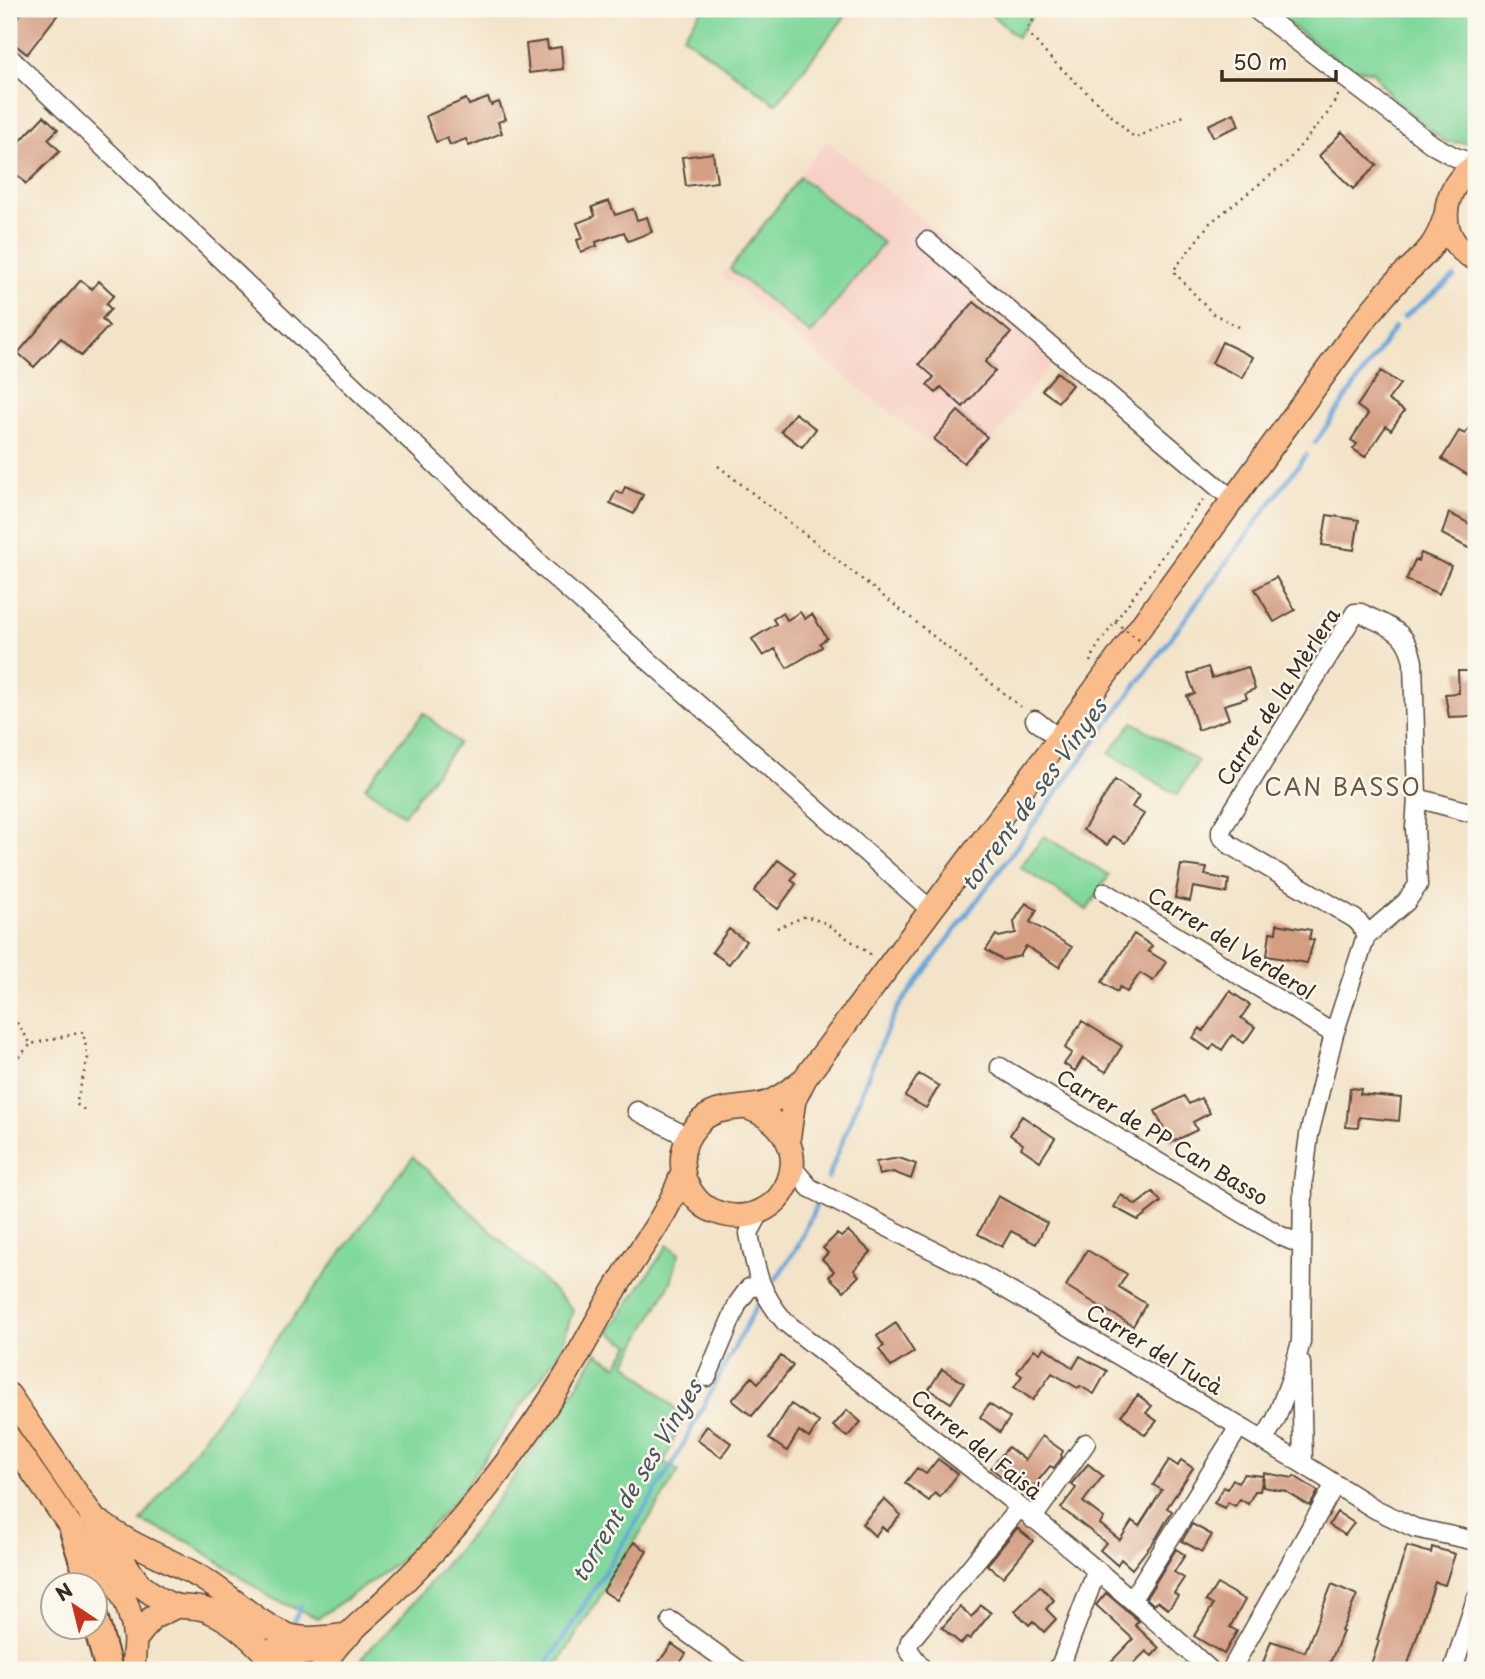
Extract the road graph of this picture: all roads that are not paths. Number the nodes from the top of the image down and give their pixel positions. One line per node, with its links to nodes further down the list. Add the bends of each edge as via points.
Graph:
1 (1255, 9): 3 (street)
2 (9, 57): 16 (street, via 546,570)
3 (1433, 145): 4 (street); 5 (street, via 1445,164)
4 (1476, 165): 5 (main road)
5 (1451, 191): 6 (main road)
6 (1446, 214): 8 (main road, via 1453,239); 9 (main road, via 1436,241)
7 (927, 241): 10 (street)
8 (1474, 258): 9 (main road)
9 (1420, 262): 10 (main road, via 1360,325)
10 (1233, 500): 12 (main road)
11 (1035, 720): 12 (street)
12 (1059, 739): 16 (main road)
13 (1417, 798): 14 (street); 17 (street, Carrer de la Mèrlera, via 1418,885 1406,902); 17 (street, Carrer de la Mèrlera, via 1413,662 1407,641 1400,632 1355,613 1221,830 1230,845 1354,919)
14 (1476, 814)
15 (1105, 892): 18 (street, Carrer del Verderol)
16 (932, 911): 20 (main road)
17 (1366, 936): 18 (street)
18 (1334, 1034): 33 (street, via 1309,1135)
19 (1000, 1068): 33 (street, Carrer de PP Can Basso)
20 (805, 1078): 21 (main road, via 776,1099); 24 (main road, via 794,1100)
21 (746, 1107): 23 (main road, via 712,1113); 24 (main road, via 778,1125)
22 (637, 1111): 23 (street)
23 (688, 1137): 26 (main road)
24 (788, 1141): 25 (main road)
25 (792, 1167): 27 (street, Carrer del Tucà); 28 (main road)
26 (683, 1171): 30 (main road, via 692,1192); 31 (main road)
27 (810, 1188): 28 (street); 38 (street, Carrer del Tucà, via 982,1275)
28 (780, 1195): 29 (main road)
29 (761, 1211): 30 (main road, via 745,1216); 32 (street)
30 (717, 1212): 31 (main road, via 677,1213); 32 (street)
31 (660, 1223): 53 (main road, via 559,1387 483,1495)
32 (749, 1233): 34 (street, Carrer del Faisà)
33 (1302, 1245): 35 (street)
34 (760, 1285): 36 (street, via 749,1288 738,1303); 44 (street, Carrer del Faisà, via 786,1322)
35 (1301, 1342): 40 (street, via 1292,1378); 42 (street)
36 (708, 1377)
37 (9, 1395): 45 (main road)
38 (1239, 1427): 40 (street, Carrer del Tucà); 49 (street)
39 (9, 1438): 45 (main road)
40 (1263, 1441): 42 (street, Carrer del Tucà)
41 (1086, 1443): 44 (street)
42 (1303, 1464): 43 (street, Carrer del Tucà)
43 (1335, 1484): 46 (street, Carrer del Tucà, via 1415,1528); 66 (street)
44 (1025, 1513): 48 (street, Carrer del Faisà); 63 (street, via 910,1641 908,1648 920,1666)
45 (82, 1523): 47 (highway); 51 (main road, via 139,1584); 53 (main road, via 201,1577 286,1635); 55 (main road, via 127,1605)
46 (1476, 1541)
47 (88, 1570)
48 (1097, 1570): 49 (street, Carrer del Faisà); 64 (street, via 1062,1664)
49 (1132, 1599): 65 (street, Carrer del Faisà)
50 (1476, 1599): 67 (street)
51 (177, 1606): 55 (main road, via 152,1618); 56 (main road, via 219,1615)
52 (671, 1621): 62 (street)
53 (349, 1635): 56 (main road, via 313,1653); 60 (main road); 61 (main road)
54 (101, 1640): 57 (highway)
55 (135, 1640): 58 (main road)
56 (263, 1650): 59 (main road)
57 (109, 1670)
58 (133, 1670)
59 (280, 1670)
60 (322, 1670)
61 (340, 1670)
62 (739, 1670)
63 (917, 1670)
64 (1055, 1670)
65 (1210, 1670)
66 (1231, 1670)
67 (1453, 1670)

